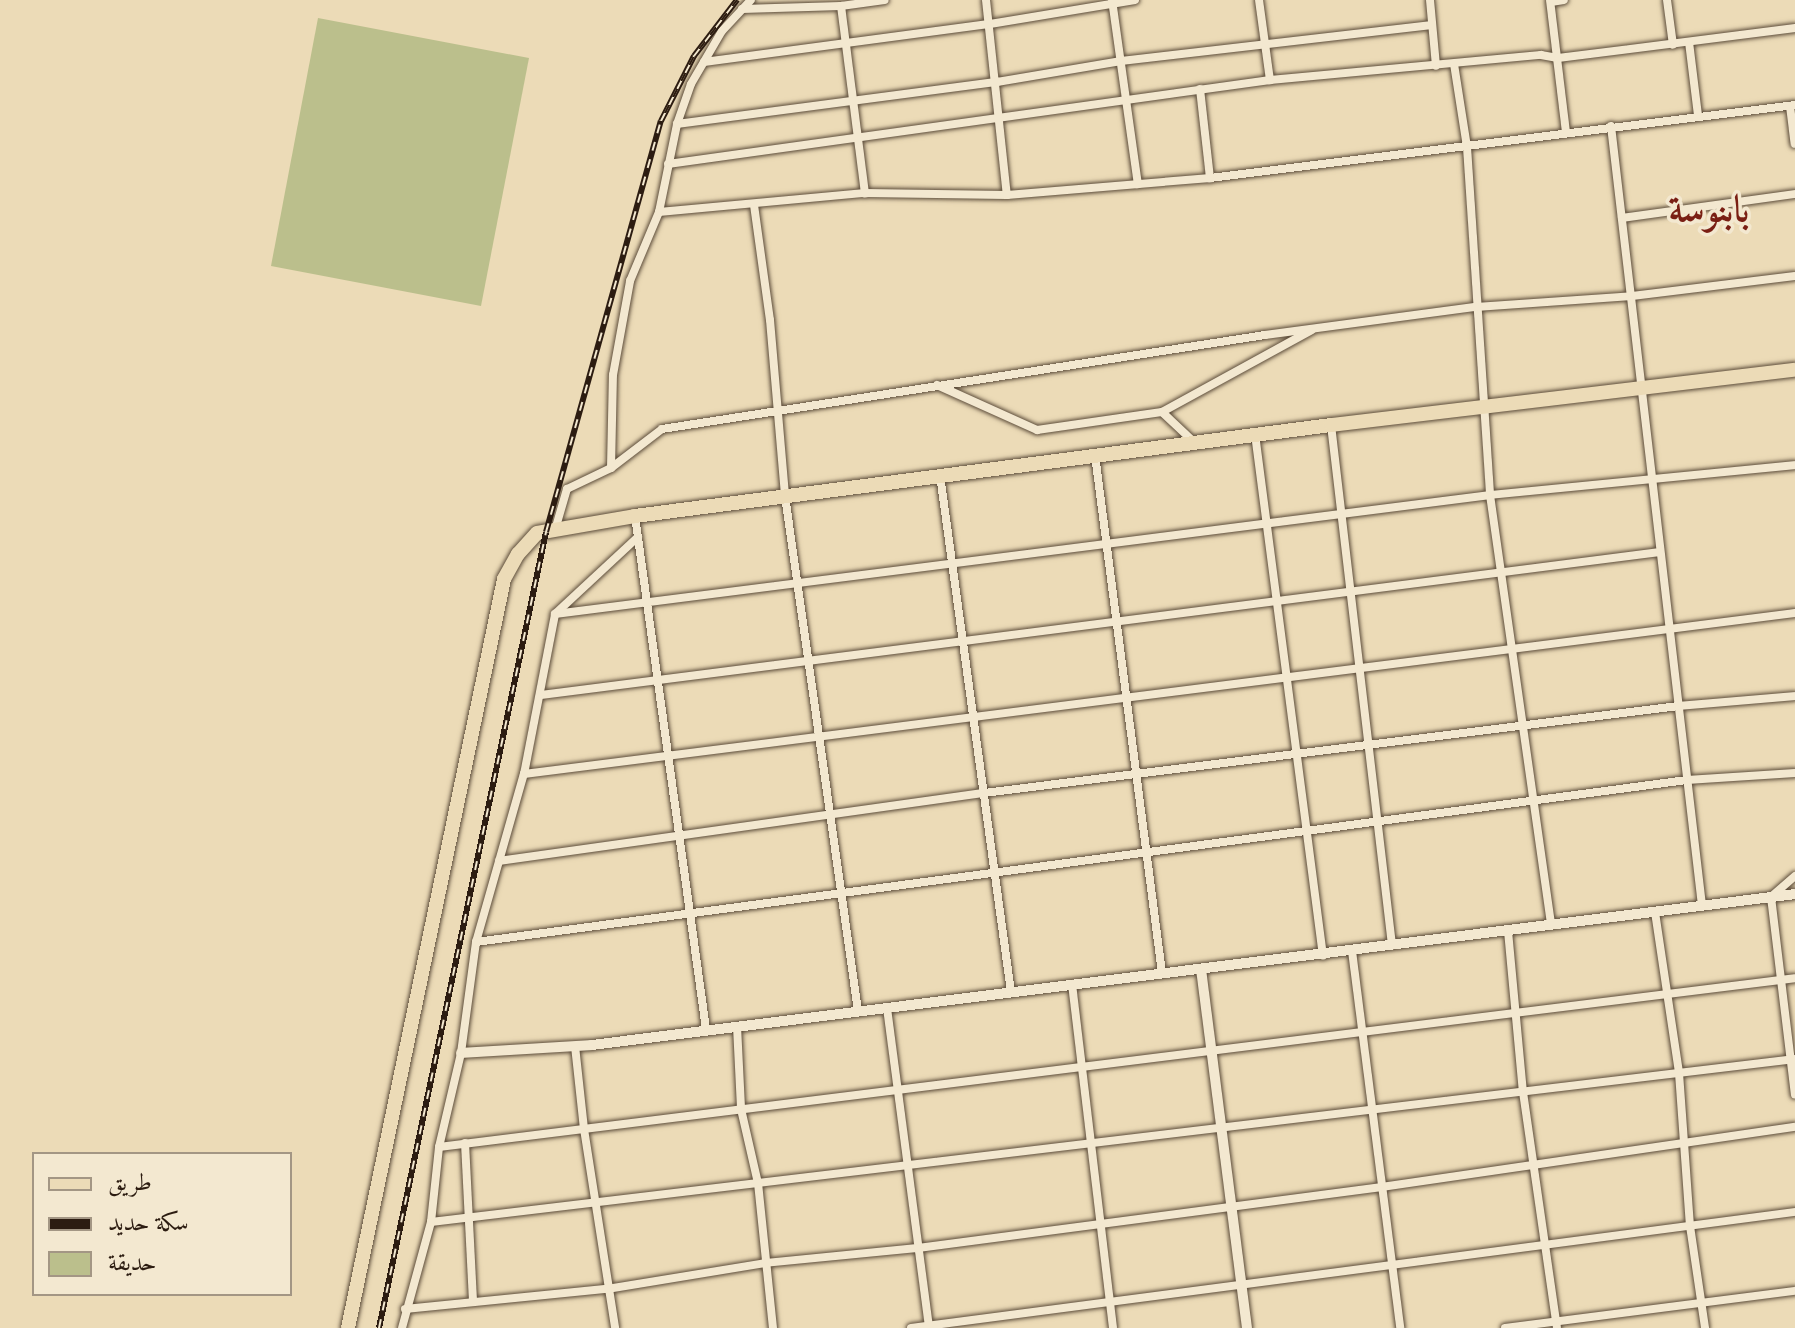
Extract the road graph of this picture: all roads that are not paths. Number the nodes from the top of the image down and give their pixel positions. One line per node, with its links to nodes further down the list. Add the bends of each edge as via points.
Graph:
1 (751, 0): 12 (street)
2 (885, 0): 11 (street)
3 (986, 0): 13 (street)
4 (1135, 0): 9 (street)
5 (1259, 0): 17 (street)
6 (1430, 0): 14 (street)
7 (1564, 0): 10 (street)
8 (1667, 0): 19 (street)
9 (1112, 1): 13 (street); 21 (street)
10 (1550, 1): 20 (street)
11 (841, 6): 12 (street); 18 (street)
12 (742, 9): 22 (street)
13 (990, 24): 18 (street); 26 (street)
14 (1432, 25): 17 (street); 24 (street)
15 (1795, 28): 16 (street)
16 (1689, 42): 19 (street); 31 (street)
17 (1265, 43): 21 (street); 25 (street)
18 (845, 44): 22 (street); 29 (street)
19 (1673, 45): 20 (street)
20 (1558, 58): 23 (street); 35 (street)
21 (1121, 61): 26 (street); 28 (street)
22 (704, 62): 33 (street)
23 (1454, 64): 24 (street); 38 (street)
24 (1436, 66): 25 (street)
25 (1270, 80): 27 (street)
26 (997, 82): 29 (street); 32 (street)
27 (1200, 89): 28 (street); 40 (street)
28 (1126, 98): 32 (street); 41 (street)
29 (853, 100): 33 (street); 36 (street)
30 (1792, 105): 31 (street); 37 (street)
31 (1698, 115): 34 (street)
32 (1001, 120): 36 (street); 44 (street)
33 (677, 124): 39 (street)
34 (1611, 126): 35 (street); 47 (street)
35 (1566, 133): 38 (street)
36 (858, 139): 39 (street); 42 (street)
37 (1795, 144)
38 (1467, 147): 40 (street); 50 (street)
39 (668, 164): 46 (street)
40 (1210, 178): 41 (street)
41 (1138, 184): 44 (street)
42 (865, 193): 44 (street); 45 (street)
43 (1795, 194): 47 (street)
44 (1007, 195)
45 (754, 205): 46 (street); 56 (street)
46 (659, 212): 63 (street, via 630,281 613,375)
47 (1622, 218): 49 (street)
48 (1795, 276): 49 (street)
49 (1632, 296): 50 (street); 54 (street)
50 (1476, 307): 51 (street); 55 (street)
51 (1316, 328): 53 (street); 57 (street)
52 (1795, 370): 54 (main road)
53 (936, 385): 56 (street); 57 (street, via 1037,430)
54 (1644, 389): 55 (main road); 65 (street)
55 (1484, 405): 58 (main road); 66 (street)
56 (778, 409): 63 (street, via 662,429); 67 (street)
57 (1162, 412): 60 (street)
58 (1331, 425): 59 (main road); 68 (street)
59 (1255, 434): 60 (main road); 70 (street)
60 (1195, 442): 61 (main road)
61 (1095, 455): 64 (main road); 73 (street)
62 (1795, 465): 65 (street)
63 (611, 468): 71 (street, via 567,489)
64 (940, 475): 67 (main road); 75 (street)
65 (1652, 478): 66 (street); 74 (street)
66 (1490, 495): 68 (street); 76 (street)
67 (785, 496): 69 (main road); 77 (street)
68 (1341, 513): 70 (street); 78 (street)
69 (635, 516): 71 (main road); 72 (street)
70 (1267, 523): 73 (street); 79 (street)
71 (555, 530): 182 (main road, via 537,533 504,579)
72 (638, 537): 80 (street); 82 (street)
73 (1106, 543): 75 (street); 83 (street)
74 (1660, 552): 76 (street); 84 (street)
75 (952, 563): 77 (street); 85 (street)
76 (1501, 572): 78 (street); 86 (street)
77 (797, 583): 80 (street); 87 (street)
78 (1351, 593): 79 (street); 88 (street)
79 (1277, 600): 83 (street); 89 (street)
80 (646, 602): 82 (street); 90 (street)
81 (1795, 613): 84 (street)
82 (555, 614): 91 (street)
83 (1116, 619): 85 (street); 93 (street)
84 (1669, 629): 86 (street); 94 (street)
85 (962, 638): 87 (street); 95 (street)
86 (1512, 646): 88 (street); 96 (street)
87 (809, 661): 90 (street); 97 (street)
88 (1359, 667): 89 (street); 98 (street)
89 (1287, 676): 93 (street); 99 (street)
90 (657, 681): 91 (street); 100 (street)
91 (541, 695): 102 (street)
92 (1795, 696): 94 (street)
93 (1126, 697): 95 (street); 103 (street)
94 (1679, 706): 96 (street); 104 (street)
95 (973, 717): 97 (street); 105 (street)
96 (1523, 724): 98 (street); 106 (street)
97 (819, 737): 100 (street); 107 (street)
98 (1369, 746): 99 (street); 108 (street)
99 (1297, 754): 103 (street); 109 (street)
100 (667, 757): 102 (street); 110 (street)
101 (1795, 773): 104 (street)
102 (524, 774): 112 (street)
103 (1136, 775): 105 (street); 111 (street)
104 (1687, 780): 106 (street); 118 (street)
105 (984, 793): 107 (street); 113 (street)
106 (1534, 802): 108 (street); 121 (street)
107 (830, 813): 110 (street); 115 (street)
108 (1378, 822): 109 (street); 124 (street)
109 (1307, 831): 111 (street); 126 (street)
110 (677, 836): 112 (street); 120 (street)
111 (1146, 850): 113 (street); 128 (street)
112 (499, 861): 123 (street)
113 (994, 870): 115 (street); 132 (street)
114 (1795, 876): 117 (street)
115 (841, 891): 120 (street); 135 (street)
116 (1795, 894): 117 (street)
117 (1771, 897): 118 (street); 130 (street)
118 (1702, 905): 119 (street)
119 (1655, 912): 121 (street); 133 (street)
120 (688, 917): 123 (street); 138 (street)
121 (1551, 926): 122 (street)
122 (1508, 931): 124 (street); 136 (street)
123 (476, 942): 142 (street)
124 (1392, 945): 125 (street)
125 (1352, 951): 126 (street); 139 (street)
126 (1323, 956): 127 (street)
127 (1201, 969): 128 (street); 141 (street)
128 (1162, 973): 131 (street)
129 (1795, 978): 130 (street)
130 (1780, 979): 133 (street); 143 (street)
131 (1072, 984): 132 (street); 144 (street)
132 (1011, 992): 134 (street)
133 (1665, 994): 136 (street); 145 (street)
134 (887, 1008): 135 (street); 146 (street)
135 (858, 1011): 137 (street)
136 (1515, 1013): 139 (street); 147 (street)
137 (737, 1026): 138 (street); 149 (street)
138 (706, 1029): 140 (street)
139 (1362, 1032): 141 (street); 150 (street)
140 (575, 1046): 142 (street); 153 (street)
141 (1211, 1050): 144 (street); 152 (street)
142 (461, 1053): 157 (street)
143 (1793, 1059): 145 (street); 148 (street)
144 (1082, 1066): 146 (street); 155 (street)
145 (1679, 1073): 147 (street); 156 (street)
146 (897, 1090): 149 (street); 158 (street)
147 (1523, 1092): 150 (street); 159 (street)
148 (1795, 1095)
149 (741, 1109): 153 (street); 160 (street)
150 (1372, 1110): 152 (street); 161 (street)
151 (1795, 1127): 156 (street)
152 (1221, 1128): 155 (street); 163 (street)
153 (584, 1129): 154 (street); 162 (street)
154 (465, 1143): 157 (street); 165 (street)
155 (1091, 1143): 158 (street); 167 (street)
156 (1684, 1144): 159 (street); 168 (street)
157 (439, 1147): 166 (street)
158 (909, 1165): 160 (street); 170 (street)
159 (1534, 1167): 161 (street); 169 (street)
160 (758, 1183): 162 (street); 171 (street)
161 (1382, 1187): 163 (street); 172 (street)
162 (595, 1202): 165 (street); 174 (street)
163 (1231, 1207): 167 (street); 173 (street)
164 (1795, 1212): 168 (street)
165 (466, 1218): 166 (street); 176 (street)
166 (431, 1222): 179 (street)
167 (1101, 1224): 170 (street); 177 (street)
168 (1690, 1226): 169 (street); 178 (street)
169 (1544, 1245): 172 (street); 180 (street)
170 (918, 1248): 171 (street); 181 (street)
171 (765, 1263): 174 (street); 185 (street)
172 (1392, 1265): 173 (street); 189 (street)
173 (1241, 1285): 177 (street); 188 (street)
174 (607, 1289): 176 (street); 184 (street)
175 (1795, 1291): 178 (street)
176 (473, 1302): 179 (street)
177 (1110, 1302): 181 (street); 187 (street)
178 (1703, 1303): 180 (street); 191 (street)
179 (405, 1309): 183 (street)
180 (1557, 1325): 190 (street)
181 (928, 1327): 186 (street)
182 (348, 1328)
183 (402, 1328)
184 (615, 1328)
185 (773, 1328)
186 (911, 1328)
187 (1113, 1328)
188 (1247, 1328)
189 (1400, 1328)
190 (1505, 1328)
191 (1705, 1328)

